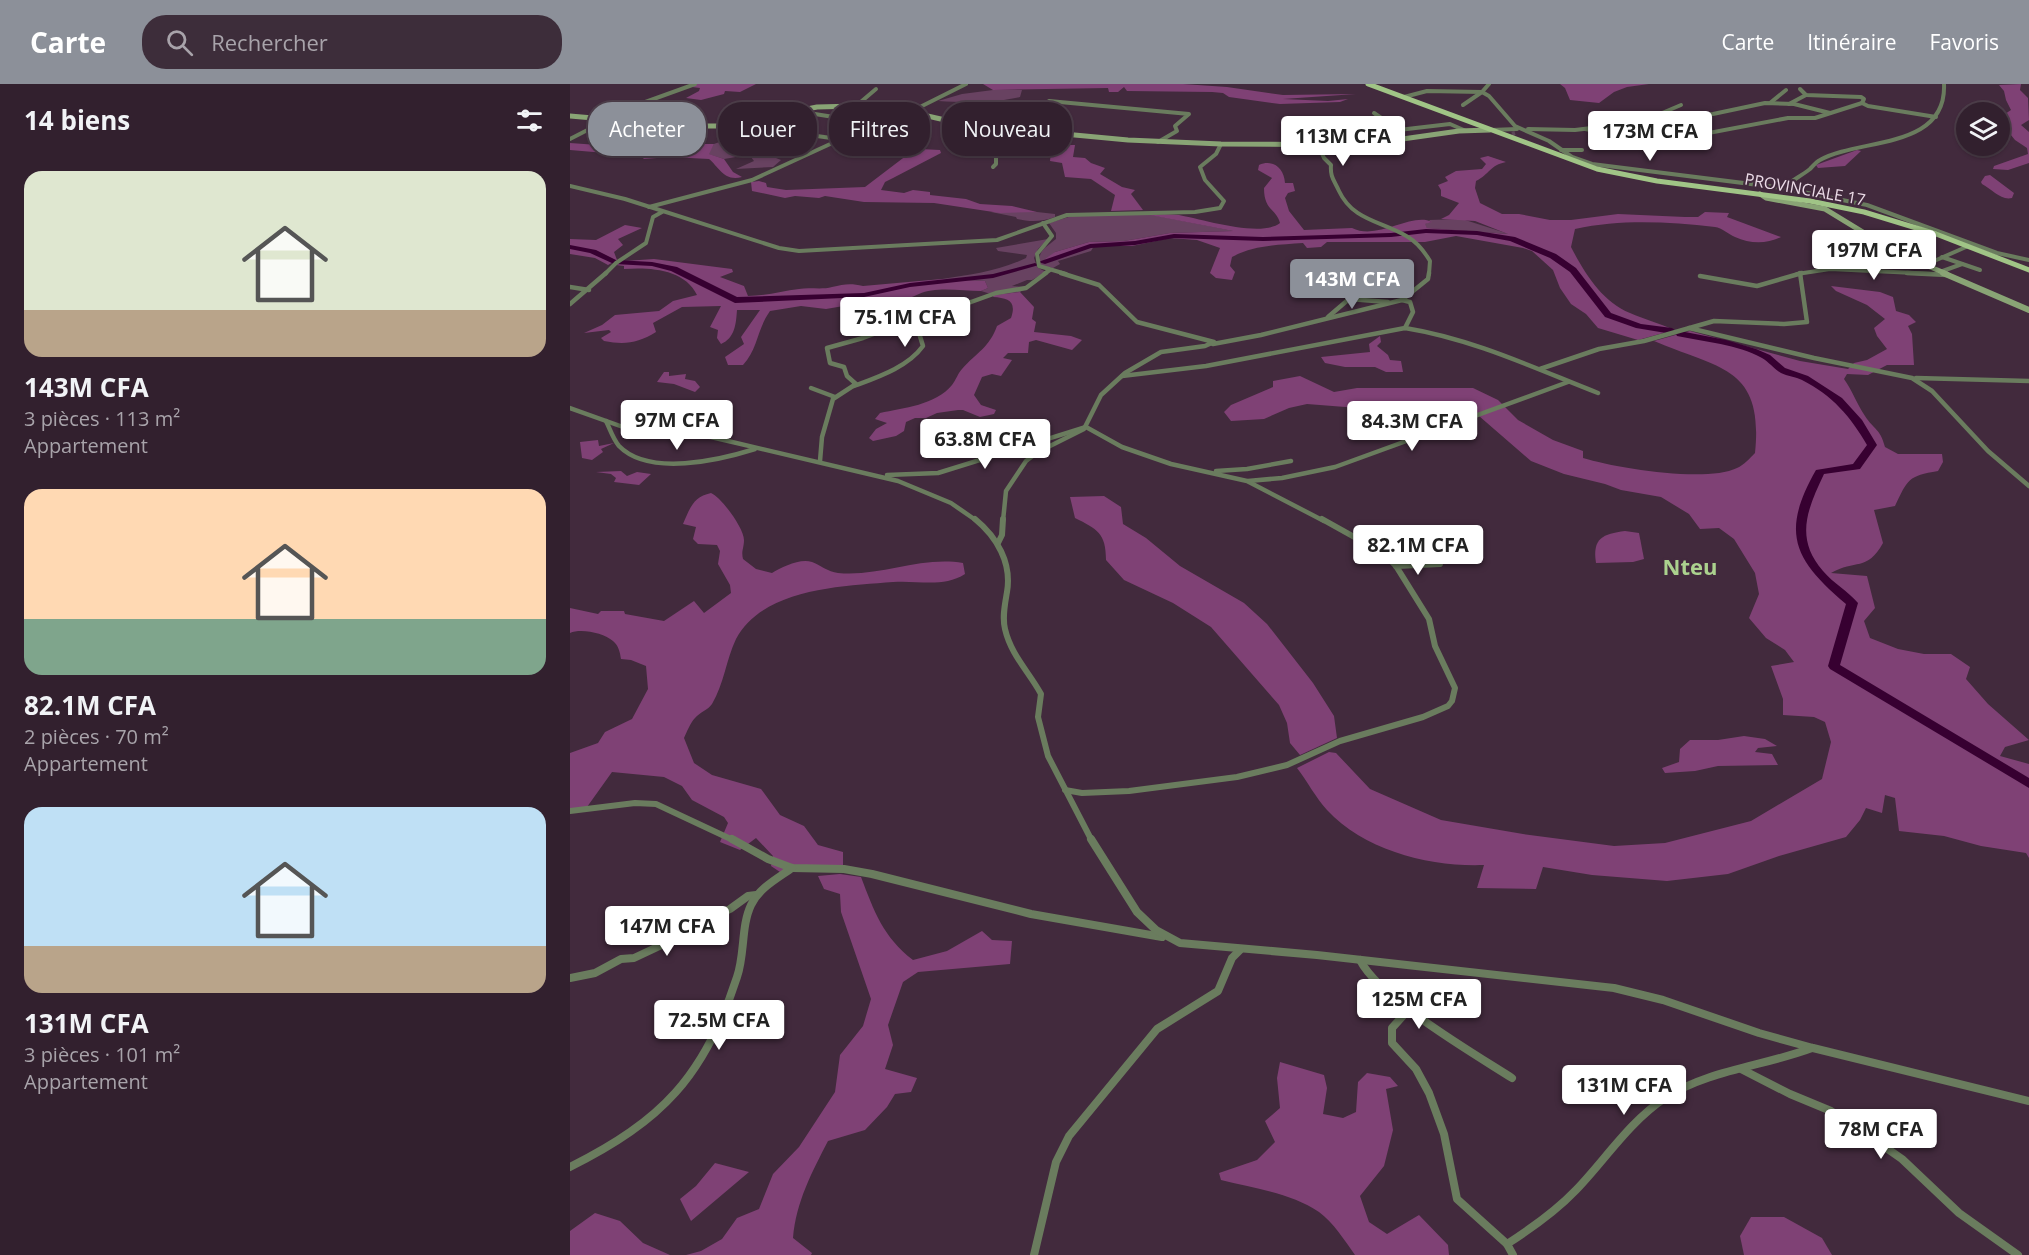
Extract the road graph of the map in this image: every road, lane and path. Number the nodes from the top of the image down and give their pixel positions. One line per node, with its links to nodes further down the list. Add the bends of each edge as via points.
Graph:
1 (695, 84): 13 (street)
2 (966, 84): 15 (street)
3 (1368, 84): 11 (main road, PROVINCIALE 17)
4 (1489, 84): 9 (street)
5 (1944, 84): 24 (street)
6 (876, 89): 14 (street)
7 (1800, 89): 10 (street)
8 (1786, 90): 17 (street)
9 (1482, 92): 11 (street, via 1427,91); 19 (street); 28 (street, via 1511,124)
10 (1806, 95): 16 (street, via 1857,97 1863,98); 18 (street)
11 (1404, 97): 31 (main road, PROVINCIALE 17)
12 (1049, 101): 36 (street, via 1189,114 1175,126 1177,130)
13 (648, 102)
14 (858, 102)
15 (930, 102)
16 (1862, 103): 22 (street); 24 (street)
17 (1770, 104): 18 (street); 26 (street)
18 (1789, 104): 22 (street)
19 (1463, 105)
20 (1681, 105): 26 (street)
21 (1374, 113): 30 (street)
22 (1832, 114): 29 (street, via 1788,118 1660,142)
23 (570, 116): 25 (street)
24 (1936, 117): 47 (street, via 1932,123 1900,137 1818,161)
25 (588, 118)
26 (1641, 122): 29 (street)
27 (588, 128): 35 (street)
28 (1522, 129): 29 (street); 31 (street); 34 (street); 41 (street)
29 (1585, 129)
30 (1399, 130): 32 (street, via 1450,124); 39 (street, via 1372,135)
31 (1491, 130): 32 (street); 34 (main road, PROVINCIALE 17)
32 (1467, 131): 39 (street)
33 (1072, 134): 36 (street)
34 (1511, 134): 43 (main road, PROVINCIALE 17)
35 (570, 139)
36 (1157, 142): 38 (street)
37 (829, 144): 49 (street, via 753,180)
38 (1221, 144): 40 (street); 51 (street, via 1216,154 1200,167 1205,180 1224,201 1220,208 1067,215)
39 (1370, 144): 40 (street)
40 (1318, 145): 66 (street, via 1331,165 1330,178 1344,203 1360,216 1410,237 1428,256 1428,279)
41 (1560, 150): 42 (street); 43 (street); 47 (street, via 1598,165)
42 (1582, 150)
43 (1545, 151): 48 (main road, PROVINCIALE 17, via 1621,175)
44 (996, 156): 45 (street)
45 (993, 167)
46 (570, 186): 49 (street)
47 (1783, 188): 54 (street, via 1867,205 1997,253)
48 (1760, 194): 52 (main road, PROVINCIALE 17, via 1873,214); 56 (street, via 1825,209 1888,248)
49 (648, 207): 50 (street)
50 (662, 212): 51 (street, via 799,251 997,240); 65 (street, via 653,217 646,243 616,263)
51 (1043, 223): 57 (street, via 1051,238 1036,260 1039,266)
52 (1966, 247): 53 (street); 59 (main road, PROVINCIALE 17)
53 (1942, 257): 55 (street); 56 (street)
54 (2029, 260)
55 (1962, 264): 58 (street); 60 (street)
56 (1925, 265): 60 (street)
57 (1050, 270): 69 (street, via 1026,288); 74 (street, via 1099,285 1137,322 1211,340)
58 (1980, 270)
59 (2029, 270)
60 (1940, 272): 62 (street)
61 (1800, 273): 62 (street, via 1830,269); 63 (street, via 1757,286); 73 (street, via 1807,322 1725,320)
62 (1947, 275): 70 (street)
63 (1700, 276)
64 (570, 287): 65 (street)
65 (589, 290): 68 (street)
66 (1402, 300): 67 (street); 72 (street, via 1410,302 1413,312)
67 (1393, 302): 71 (street); 71 (street, via 1349,299 1335,314)
68 (570, 304)
69 (936, 310): 80 (street, via 931,331 919,333 919,352); 80 (street, via 827,348 830,363 844,367)
70 (2029, 310)
71 (1316, 322): 74 (street)
72 (1405, 328): 75 (street, via 1453,339); 76 (street, via 1206,366)
73 (1689, 328): 75 (street, via 1599,349); 77 (street)
74 (1213, 344): 76 (street, via 1161,352)
75 (1540, 369): 79 (street)
76 (1122, 376): 86 (street, via 1101,395)
77 (1912, 378): 78 (street); 93 (street, via 1932,391 1988,451)
78 (2029, 381)
79 (1569, 382): 82 (street); 92 (street, via 1335,467)
80 (854, 386): 83 (street)
81 (811, 388): 83 (street)
82 (1598, 393)
83 (835, 397): 88 (street, via 820,441)
84 (570, 408): 85 (street)
85 (606, 421): 87 (street, via 623,427 711,437); 87 (street, via 621,448 646,459 695,461)
86 (1086, 427): 90 (street, via 1122,447); 91 (street, via 938,473); 94 (street, via 1023,464 1006,491)
87 (756, 449): 88 (street)
88 (820, 461): 91 (street)
89 (1291, 461): 90 (street, via 1241,470)
90 (1201, 471): 92 (street)
91 (877, 475): 94 (street, via 940,498 979,522)
92 (1247, 481): 96 (street, via 1360,539)
93 (2029, 486)
94 (998, 543): 97 (street, via 1007,563 1005,627 1015,655 1041,694 1038,717 1044,747)
95 (1440, 564): 96 (street)
96 (1396, 566): 97 (street, via 1429,619 1435,646 1453,681 1454,695 1448,706 1340,741 1287,765 1237,777 1109,792)
97 (1065, 790): 101 (street, via 1082,825 1137,912)
98 (570, 811): 99 (street, via 656,804)
99 (792, 868): 100 (street); 101 (street, via 872,874 1031,914)
100 (756, 895): 104 (street, via 634,958 627,957 586,976); 110 (street, via 747,917 735,983 696,1068 680,1092 621,1140)
101 (1164, 937): 102 (street, via 1180,943)
102 (1242, 949): 103 (street); 112 (street, via 1231,958 1215,994 1157,1029 1069,1136 1054,1171)
103 (1360, 960): 105 (street, via 1364,970); 106 (street, via 1614,988)
104 (570, 978)
105 (1410, 1008): 108 (street); 111 (street, via 1391,1028 1392,1043 1430,1093 1444,1134 1457,1199)
106 (1813, 1048): 107 (street); 109 (street)
107 (1741, 1069): 111 (street, via 1693,1082 1663,1100 1632,1126 1567,1199); 114 (street, via 1831,1111 1862,1131 1902,1159 1959,1213)
108 (1512, 1078)
109 (2029, 1101)
110 (570, 1167)
111 (1507, 1244): 113 (street)
112 (1034, 1255)
113 (1514, 1255)
114 (2018, 1255)

